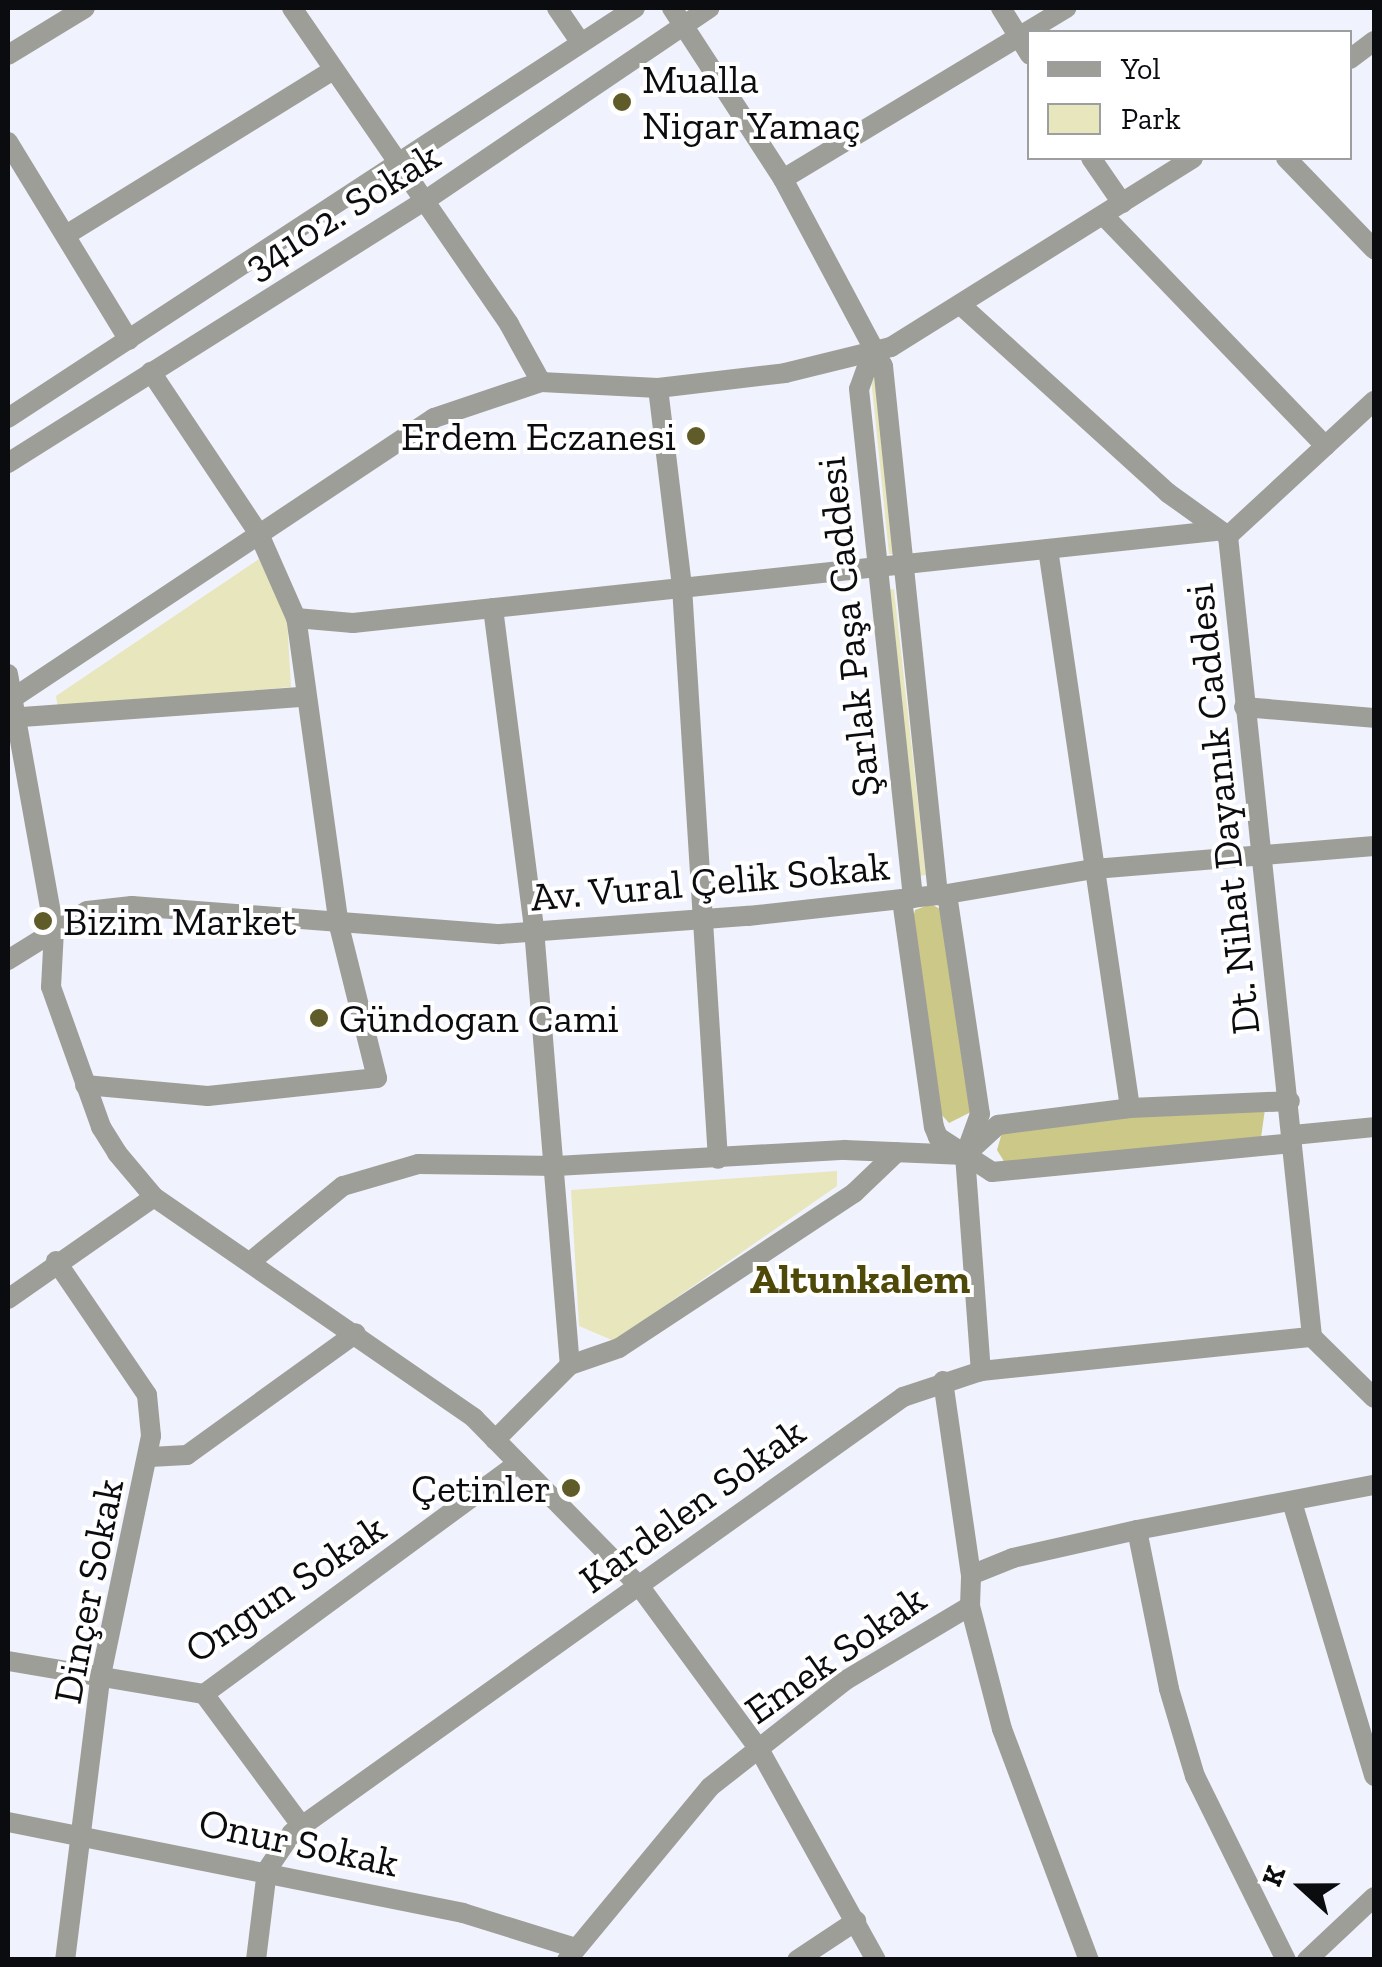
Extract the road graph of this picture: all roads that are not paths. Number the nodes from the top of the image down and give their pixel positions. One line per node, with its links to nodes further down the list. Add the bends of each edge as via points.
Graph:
1 (85, 8): 14 (street)
2 (292, 8): 16 (street)
3 (557, 8): 12 (street)
4 (635, 8): 12 (street, 34102. Sokak)
5 (672, 8): 9 (street, Şarlak Paşa Caddesi)
6 (710, 8): 9 (street, 34102. Sokak)
7 (1001, 8): 13 (street)
8 (1066, 8): 10 (street)
9 (682, 27): 22 (street, Şarlak Paşa Caddesi); 23 (street, 34102. Sokak)
10 (1042, 30)
11 (1374, 41): 15 (street)
12 (581, 43): 21 (street, 34102. Sokak)
13 (1024, 46): 22 (street)
14 (8, 55)
15 (1352, 58)
16 (334, 70): 21 (street); 25 (street)
17 (8, 142): 25 (street)
18 (1092, 160): 24 (street)
19 (1190, 160): 24 (street)
20 (1288, 160): 26 (street)
21 (396, 165): 23 (street); 28 (street, 34102. Sokak)
22 (782, 179): 29 (street, Şarlak Paşa Caddesi)
23 (423, 202): 30 (street, 34102. Sokak); 31 (street, via 509,324)
24 (1114, 210): 27 (street); 35 (street)
25 (66, 235): 28 (street)
26 (1374, 249)
27 (963, 306): 29 (street, via 901,342); 37 (street, Dt. Nihat Dayanık Caddesi)
28 (129, 340): 34 (street, 34102. Sokak)
29 (872, 350): 32 (street, via 785,372); 40 (street, Şarlak Paşa Caddesi, via 887,380); 41 (street, Şarlak Paşa Caddesi, via 859,389)
30 (151, 372): 36 (street, 34102. Sokak); 38 (street)
31 (541, 382): 32 (street); 38 (street, via 434,418)
32 (658, 388): 42 (street)
33 (1374, 401): 35 (street)
34 (8, 418)
35 (1325, 446): 37 (street)
36 (8, 464)
37 (1222, 533): 39 (street); 47 (street, Dt. Nihat Dayanık Caddesi)
38 (260, 534): 44 (street); 48 (street)
39 (1048, 549): 40 (street); 52 (street)
40 (902, 564): 41 (street); 53 (street, Şarlak Paşa Caddesi)
41 (876, 567): 42 (street); 54 (street, Şarlak Paşa Caddesi)
42 (682, 587): 43 (street); 55 (street)
43 (492, 608): 44 (street, via 352,623); 57 (street)
44 (296, 618): 46 (street)
45 (8, 674): 48 (street)
46 (304, 696): 48 (street); 56 (street)
47 (1244, 707): 49 (street); 51 (street, Dt. Nihat Dayanık Caddesi)
48 (10, 712): 58 (street)
49 (1374, 718)
50 (1374, 846): 51 (street, Av. Vural Çelik Sokak)
51 (1259, 859): 52 (street, Av. Vural Çelik Sokak); 61 (street, Dt. Nihat Dayanık Caddesi)
52 (1094, 869): 53 (street, Av. Vural Çelik Sokak); 62 (street)
53 (942, 895): 54 (street, Av. Vural Çelik Sokak); 66 (street, Şarlak Paşa Caddesi, via 980,1114)
54 (907, 899): 55 (street, Av. Vural Çelik Sokak); 66 (street, Şarlak Paşa Caddesi, via 934,1126 938,1137)
55 (702, 919): 57 (street, Av. Vural Çelik Sokak); 67 (street)
56 (339, 926): 57 (street, Av. Vural Çelik Sokak, via 500,934); 58 (street, Av. Vural Çelik Sokak, via 132,906 87,911); 60 (street, via 377,1078 208,1096)
57 (534, 929): 68 (street)
58 (54, 930): 59 (street, Av. Vural Çelik Sokak); 60 (street, via 52,987)
59 (8, 960)
60 (85, 1085): 69 (street, via 117,1153)
61 (1290, 1102): 62 (street); 64 (street, Dt. Nihat Dayanık Caddesi)
62 (1130, 1108): 66 (street, via 998,1125)
63 (1374, 1127): 64 (street)
64 (1293, 1139): 66 (street, via 992,1172); 74 (street, Dt. Nihat Dayanık Caddesi)
65 (897, 1152): 66 (street); 67 (street); 75 (street, via 854,1193 634,1338)
66 (965, 1155): 76 (street, Şarlak Paşa Caddesi)
67 (718, 1158): 68 (street)
68 (556, 1166): 71 (street, via 418,1164 378,1171 343,1186); 75 (street)
69 (154, 1197): 70 (street); 71 (street)
70 (56, 1261): 72 (street); 80 (street, Dinçer Sokak, via 147,1395)
71 (250, 1262): 73 (street)
72 (8, 1299)
73 (356, 1334): 79 (street); 80 (street, via 188,1455)
74 (1312, 1337): 76 (street, Kardelen Sokak); 78 (street)
75 (570, 1365): 79 (street)
76 (981, 1371): 77 (street, Kardelen Sokak)
77 (943, 1381): 85 (street); 86 (street, Kardelen Sokak, via 903,1398)
78 (1374, 1398)
79 (496, 1440): 81 (street)
80 (150, 1457): 89 (street, Dinçer Sokak)
81 (518, 1463): 86 (street); 90 (street, Ongun Sokak)
82 (1374, 1486): 83 (street, Emek Sokak)
83 (1292, 1502): 84 (street, Emek Sokak); 92 (street)
84 (1137, 1530): 85 (street, Emek Sokak, via 1013,1558); 105 (street, via 1169,1689 1195,1776)
85 (971, 1575): 87 (street, Emek Sokak)
86 (640, 1587): 91 (street); 94 (street, Kardelen Sokak)
87 (970, 1606): 91 (street, Emek Sokak, via 846,1680); 104 (street, via 1002,1729)
88 (8, 1661): 89 (street, Ongun Sokak)
89 (100, 1680): 90 (street, Ongun Sokak); 95 (street, Dinçer Sokak)
90 (204, 1694): 94 (street)
91 (758, 1749): 98 (street); 99 (street, Emek Sokak, via 710,1787)
92 (1374, 1776)
93 (8, 1822): 95 (street, Onur Sokak)
94 (301, 1826): 96 (street, Kardelen Sokak)
95 (81, 1835): 96 (street, Onur Sokak); 100 (street, Dinçer Sokak)
96 (267, 1870): 99 (street, Onur Sokak, via 463,1912); 101 (street)
97 (1374, 1897): 106 (street)
98 (856, 1921): 102 (street); 103 (street)
99 (569, 1953)
100 (65, 1960)
101 (256, 1960)
102 (798, 1960)
103 (876, 1960)
104 (1088, 1960)
105 (1286, 1960)
106 (1308, 1960)

